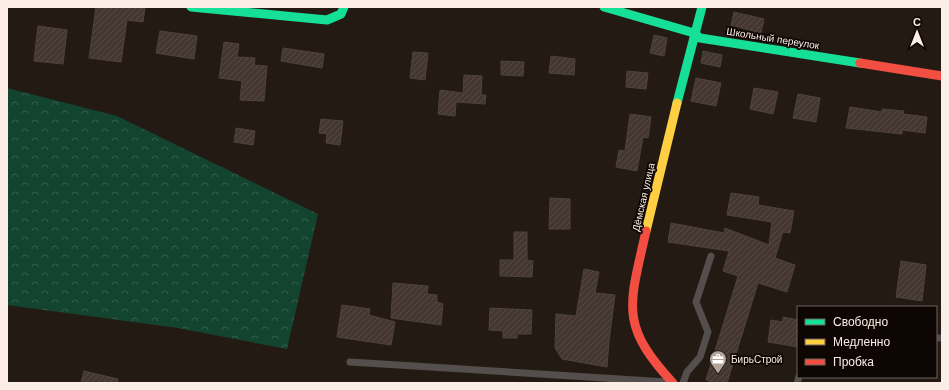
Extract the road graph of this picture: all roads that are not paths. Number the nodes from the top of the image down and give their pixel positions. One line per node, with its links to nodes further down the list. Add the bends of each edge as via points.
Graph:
1 (191, 7): 2 (street, via 327,20 341,14)
2 (344, 7)
3 (604, 7): 5 (street, Школьный переулок)
4 (702, 7): 5 (street, Дёмская улица)
5 (694, 33): 6 (street, Школьный переулок, via 700,38); 9 (street, Дёмская улица, via 632,294 631,313 634,330 657,365)
6 (942, 76)
7 (711, 256): 10 (lane, via 696,302 708,332 700,357 687,372)
8 (350, 362): 9 (lane, Дёмская улица)
9 (673, 383)
10 (683, 383)

